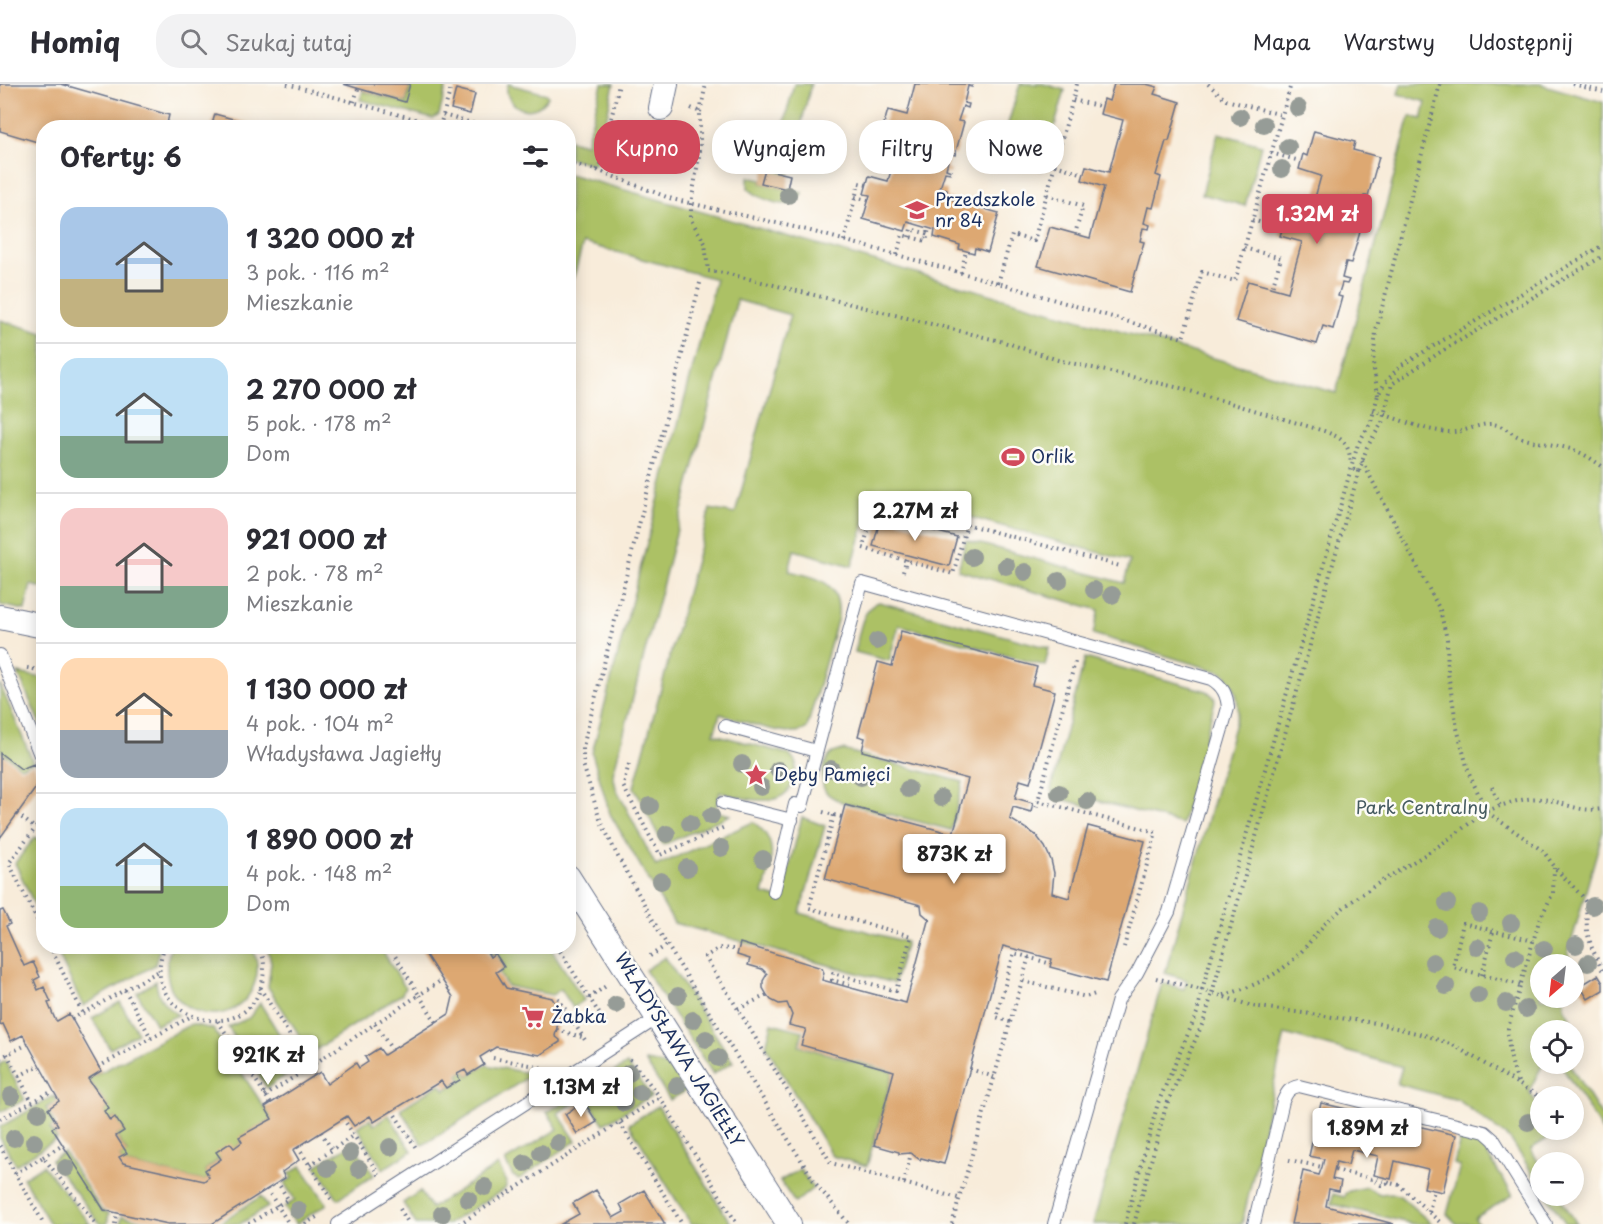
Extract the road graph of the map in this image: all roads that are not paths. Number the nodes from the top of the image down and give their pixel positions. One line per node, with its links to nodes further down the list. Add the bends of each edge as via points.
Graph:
1 (666, 84): 2 (street)
2 (661, 108)
3 (0, 617): 4 (street)
4 (36, 624)
5 (0, 655): 7 (lane)
6 (725, 726): 8 (lane)
7 (36, 745)
8 (816, 751): 10 (lane, via 802,806 795,804); 16 (lane, via 862,583 1211,679 1224,691 1228,708 1169,912 1118,1000)
9 (723, 803): 10 (lane)
10 (792, 820): 12 (lane)
11 (576, 889): 13 (street, WŁADYSŁAWA JAGIEŁŁY)
12 (774, 892)
13 (658, 1017): 14 (lane); 15 (street, WŁADYSŁAWA JAGIEŁŁY)
14 (338, 1224)
15 (789, 1224)
16 (1054, 1224)
17 (1254, 1224): 18 (lane, via 1283,1101 1287,1092 1299,1086 1485,1132 1494,1140)
18 (1546, 1224)

